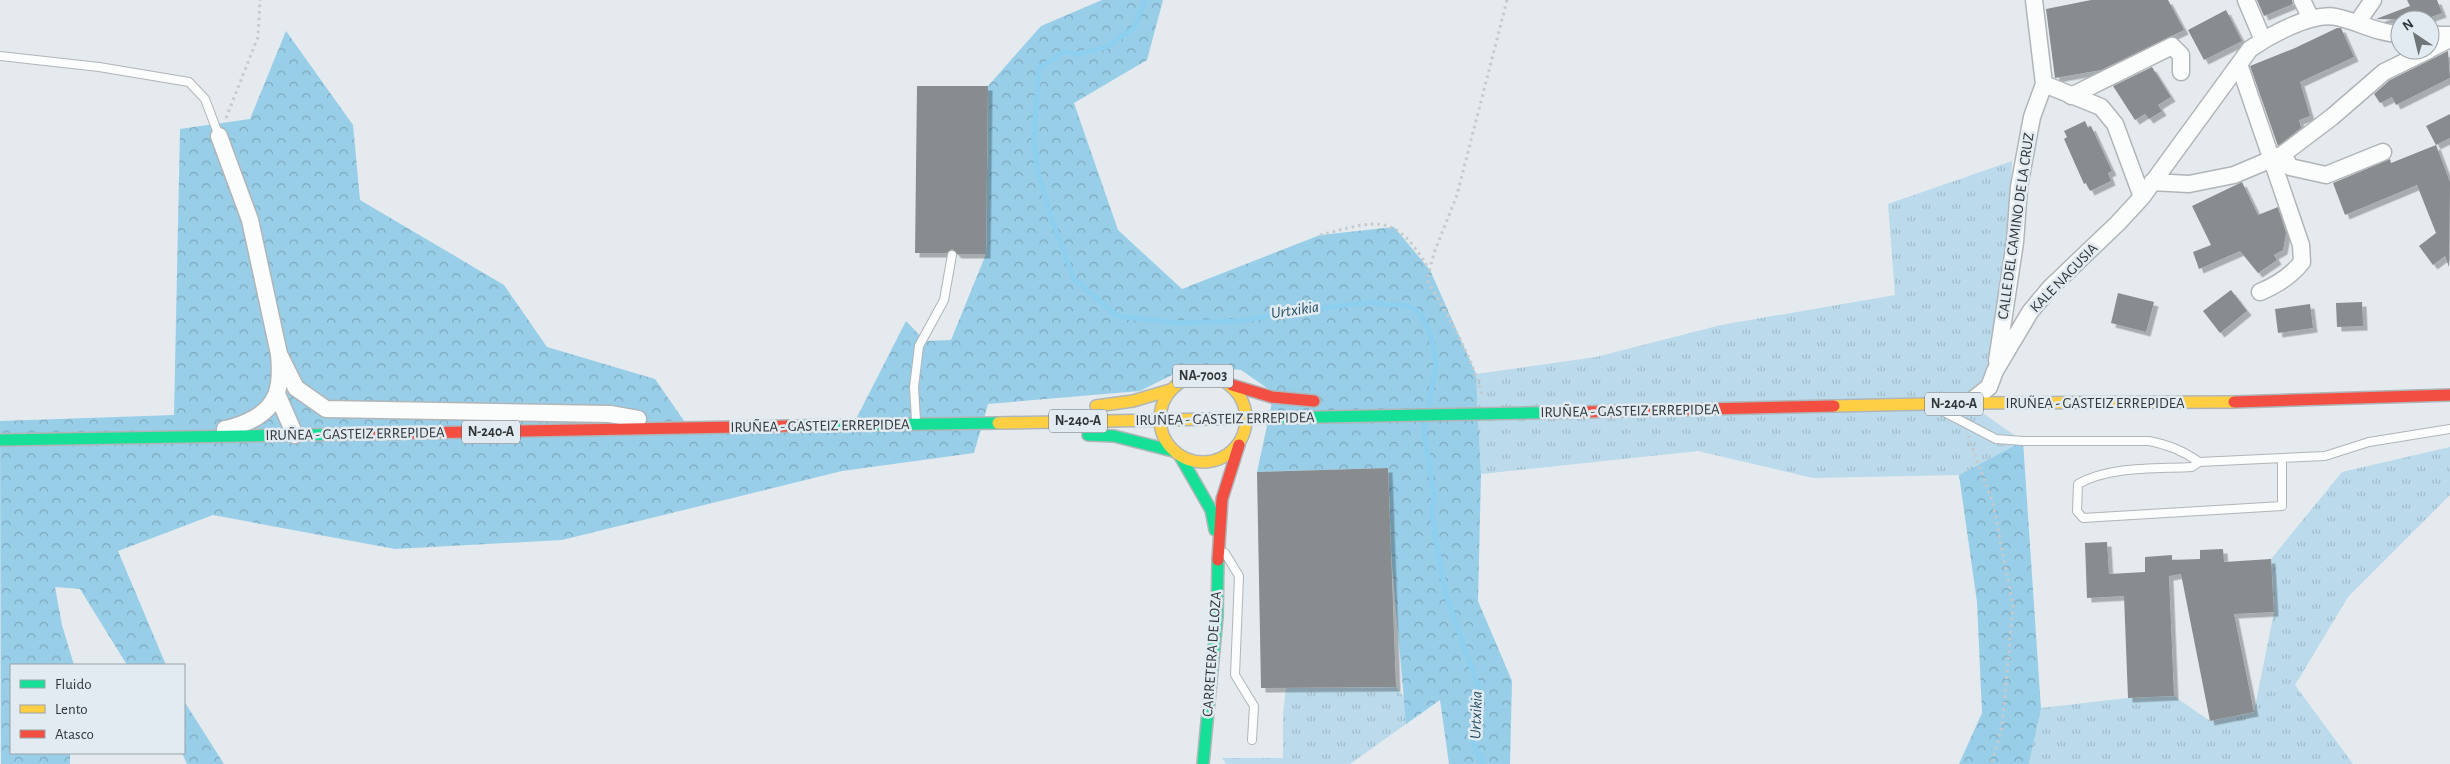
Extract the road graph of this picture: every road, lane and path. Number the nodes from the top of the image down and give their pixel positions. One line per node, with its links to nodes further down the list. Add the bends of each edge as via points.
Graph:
1 (260, 0): 17 (path, via 258,37)
2 (1507, 0): 24 (path, via 1457,195)
3 (2034, 0): 15 (street)
4 (2246, 0): 10 (street)
5 (2302, 0): 7 (street)
6 (2373, 0): 8 (street)
7 (2311, 19): 8 (street, KALE NAGUSIA, via 2335,17); 10 (street, KALE NAGUSIA)
8 (2357, 23): 9 (street, KALE NAGUSIA)
9 (2390, 31)
10 (2263, 40): 13 (street, KALE NAGUSIA, via 2250,49)
11 (0, 56): 17 (lane, via 99,67 189,82 206,99)
12 (2409, 60): 19 (street, via 2384,72 2332,117)
13 (2239, 64): 19 (street); 20 (street, KALE NAGUSIA)
14 (2181, 72): 16 (street, via 2181,55 2172,46)
15 (2044, 84): 16 (street); 27 (street, CALLE DEL CAMINO DE LA CRUZ, via 2032,117 2020,180 2015,242)
16 (2071, 96): 21 (street, via 2101,107 2115,124)
17 (219, 136): 26 (street, via 250,220)
18 (2383, 152): 19 (street, via 2326,175 2290,167)
19 (2277, 157): 20 (street, via 2234,175 2189,184); 25 (street, via 2301,245 2302,262 2296,271)
20 (2152, 182): 21 (street, KALE NAGUSIA)
21 (2142, 197): 27 (street, KALE NAGUSIA, via 2050,288 2030,312)
22 (1320, 235): 24 (path, via 1366,223 1394,227 1414,244)
23 (952, 255): 43 (lane, via 944,300 920,346 914,387)
24 (1430, 270): 36 (path, via 1427,280 1455,328 1476,374)
25 (2260, 292)
26 (279, 354): 30 (street, via 281,376); 45 (street, via 296,388 326,409 610,414)
27 (1995, 370): 32 (street, KALE NAGUSIA, via 1989,387)
28 (1232, 385): 29 (main road, NA-7003, via 1211,375 1189,377); 37 (main road, via 1279,399 1321,402); 39 (main road, NA-7003, via 1242,397)
29 (1170, 390): 34 (main road, via 1133,401); 40 (main road, NA-7003, via 1162,404)
30 (277, 394): 48 (street); 51 (street, via 260,416 230,428)
31 (2450, 395): 32 (main road, IRUÑEA - GASTEIZ ERREPIDEA / N-240-A, via 2254,402)
32 (1968, 403): 33 (main road, IRUÑEA - GASTEIZ ERREPIDEA / N-240-A)
33 (1923, 404): 36 (main road, IRUÑEA - GASTEIZ ERREPIDEA / N-240-A); 44 (lane)
34 (1080, 406)
35 (1025, 412): 41 (main road)
36 (1488, 414): 37 (main road, IRUÑEA - GASTEIZ ERREPIDEA / N-240-A)
37 (1366, 416): 38 (main road, IRUÑEA - GASTEIZ ERREPIDEA / N-240-A)
38 (1340, 417): 39 (main road, IRUÑEA - GASTEIZ ERREPIDEA / N-240-A); 47 (main road)
39 (1248, 418): 40 (main road, IRUÑEA - GASTEIZ ERREPIDEA / N-240-A); 54 (main road, CARRETERA DE LOZA, via 1246,432)
40 (1159, 420): 42 (main road, IRUÑEA - GASTEIZ ERREPIDEA / N-240-A); 55 (main road, CARRETERA DE LOZA, via 1162,436)
41 (982, 423): 42 (main road, IRUÑEA - GASTEIZ ERREPIDEA / N-240-A); 43 (main road, IRUÑEA - GASTEIZ ERREPIDEA / N-240-A)
42 (996, 423): 49 (main road)
43 (916, 424): 45 (main road, IRUÑEA - GASTEIZ ERREPIDEA / N-240-A)
44 (1968, 425): 57 (lane, via 1996,439 2148,441 2184,451); 61 (path, via 1968,441 1993,503 2013,606 2002,728)
45 (689, 428): 48 (main road, IRUÑEA - GASTEIZ ERREPIDEA / N-240-A)
46 (2450, 429): 56 (lane, via 2369,442 2326,456)
47 (1316, 431)
48 (295, 435): 51 (main road, IRUÑEA - GASTEIZ ERREPIDEA / N-240-A)
49 (1026, 435)
50 (1078, 435): 55 (main road, via 1114,436)
51 (131, 438): 53 (main road, IRUÑEA - GASTEIZ ERREPIDEA / N-240-A)
52 (1258, 439): 54 (main road)
53 (0, 440)
54 (1239, 445): 55 (main road, via 1223,458 1190,461); 58 (main road, CARRETERA DE LOZA, via 1222,499)
55 (1176, 454): 58 (main road, CARRETERA DE LOZA, via 1211,510)
56 (2282, 459): 57 (lane); 57 (lane, via 2282,506 2084,518 2077,510 2078,484 2091,477 2136,470 2192,468)
57 (2199, 462)
58 (1218, 543): 59 (lane, via 1239,576 1235,675 1254,706); 60 (main road, CARRETERA DE LOZA, via 1218,617)
59 (1252, 740)
60 (1203, 764)
61 (1991, 764)

